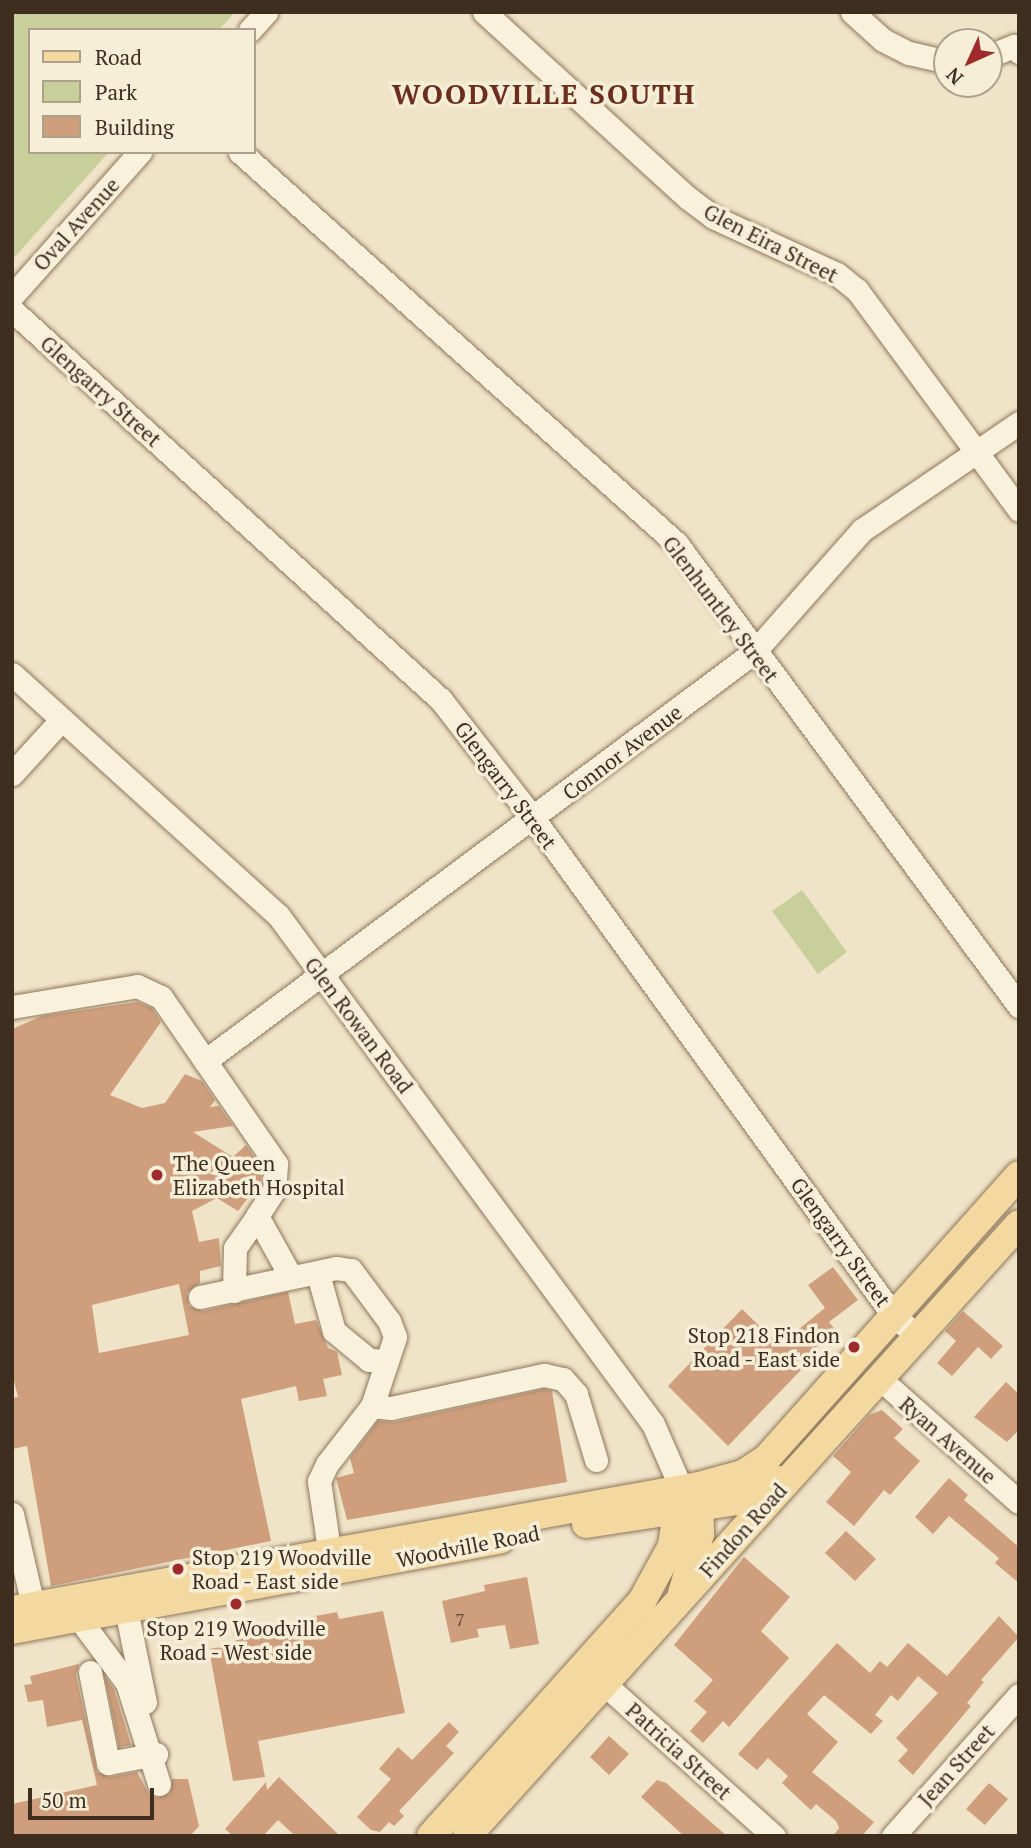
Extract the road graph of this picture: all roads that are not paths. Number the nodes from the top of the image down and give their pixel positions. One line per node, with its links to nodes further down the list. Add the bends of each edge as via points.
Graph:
1 (266, 12): 4 (street)
2 (484, 12): 11 (street, Glen Eira Street, via 696,205 837,274 857,290)
3 (852, 12): 5 (street, via 901,49)
4 (252, 28)
5 (933, 58)
6 (138, 154): 8 (street, Oval Avenue)
7 (242, 154): 13 (street, Glenhuntley Street, via 677,544)
8 (12, 296)
9 (12, 310): 17 (street, Glengarry Street, via 441,700)
10 (1019, 423): 11 (street, Connor Avenue)
11 (977, 453): 12 (street, Glen Eira Street); 13 (street, Connor Avenue, via 862,530)
12 (1019, 510)
13 (754, 652): 17 (street, Connor Avenue); 19 (street, Glenhuntley Street)
14 (12, 674): 15 (street, Glen Rowan Road)
15 (62, 719): 16 (street); 18 (street, Glen Rowan Road, via 265,900)
16 (12, 774)
17 (533, 818): 18 (street, Connor Avenue); 29 (street, Glengarry Street)
18 (321, 975): 21 (street, Connor Avenue); 36 (street, Glen Rowan Road, via 653,1424 669,1435)
19 (1019, 1006)
20 (12, 1007): 21 (street, via 137,986 170,1007)
21 (205, 1061): 23 (street, via 276,1164 274,1190)
22 (1015, 1187): 29 (main road, Findon Road)
23 (257, 1216): 26 (street); 27 (street, via 236,1248)
24 (1019, 1224): 30 (main road, Findon Road)
25 (318, 1274): 26 (street); 31 (street, via 334,1331 369,1360); 31 (street, via 336,1268 351,1270 395,1337)
26 (291, 1278): 27 (street)
27 (234, 1291): 28 (street)
28 (200, 1297)
29 (893, 1315): 30 (street, Glengarry Street); 36 (main road, Findon Road, via 766,1459)
30 (916, 1335): 32 (main road, Findon Road)
31 (387, 1361): 33 (street)
32 (877, 1377): 35 (main road, Findon Road); 37 (street, Ryan Avenue)
33 (372, 1406): 34 (street, via 391,1408 544,1375 563,1379 576,1394); 40 (street, via 327,1464 320,1481)
34 (596, 1460)
35 (795, 1472): 36 (main road, Woodville Road, via 737,1501); 42 (main road, Findon Road)
36 (690, 1497): 39 (main road, Woodville Road); 40 (main road, Woodville Road); 41 (main road, Findon Road); 42 (main road, via 699,1534)
37 (1019, 1502)
38 (12, 1514): 43 (street)
39 (639, 1515): 40 (main road, Woodville Road); 41 (main road, via 653,1535)
40 (331, 1560): 43 (main road, Woodville Road); 44 (main road, Woodville Road)
41 (660, 1573): 48 (main road, Findon Road)
42 (681, 1595): 48 (main road, Findon Road)
43 (22, 1608)
44 (126, 1609): 45 (main road, Woodville Road); 50 (street)
45 (78, 1618): 46 (main road, Woodville Road); 50 (street, via 127,1683)
46 (12, 1630)
47 (90, 1672): 50 (street, via 108,1763)
48 (593, 1674): 51 (main road, Findon Road); 52 (main road, Findon Road); 53 (street, Patricia Street)
49 (1019, 1695): 54 (street, Jean Street)
50 (151, 1755)
51 (431, 1836)
52 (467, 1836)
53 (774, 1836)
54 (893, 1836)

